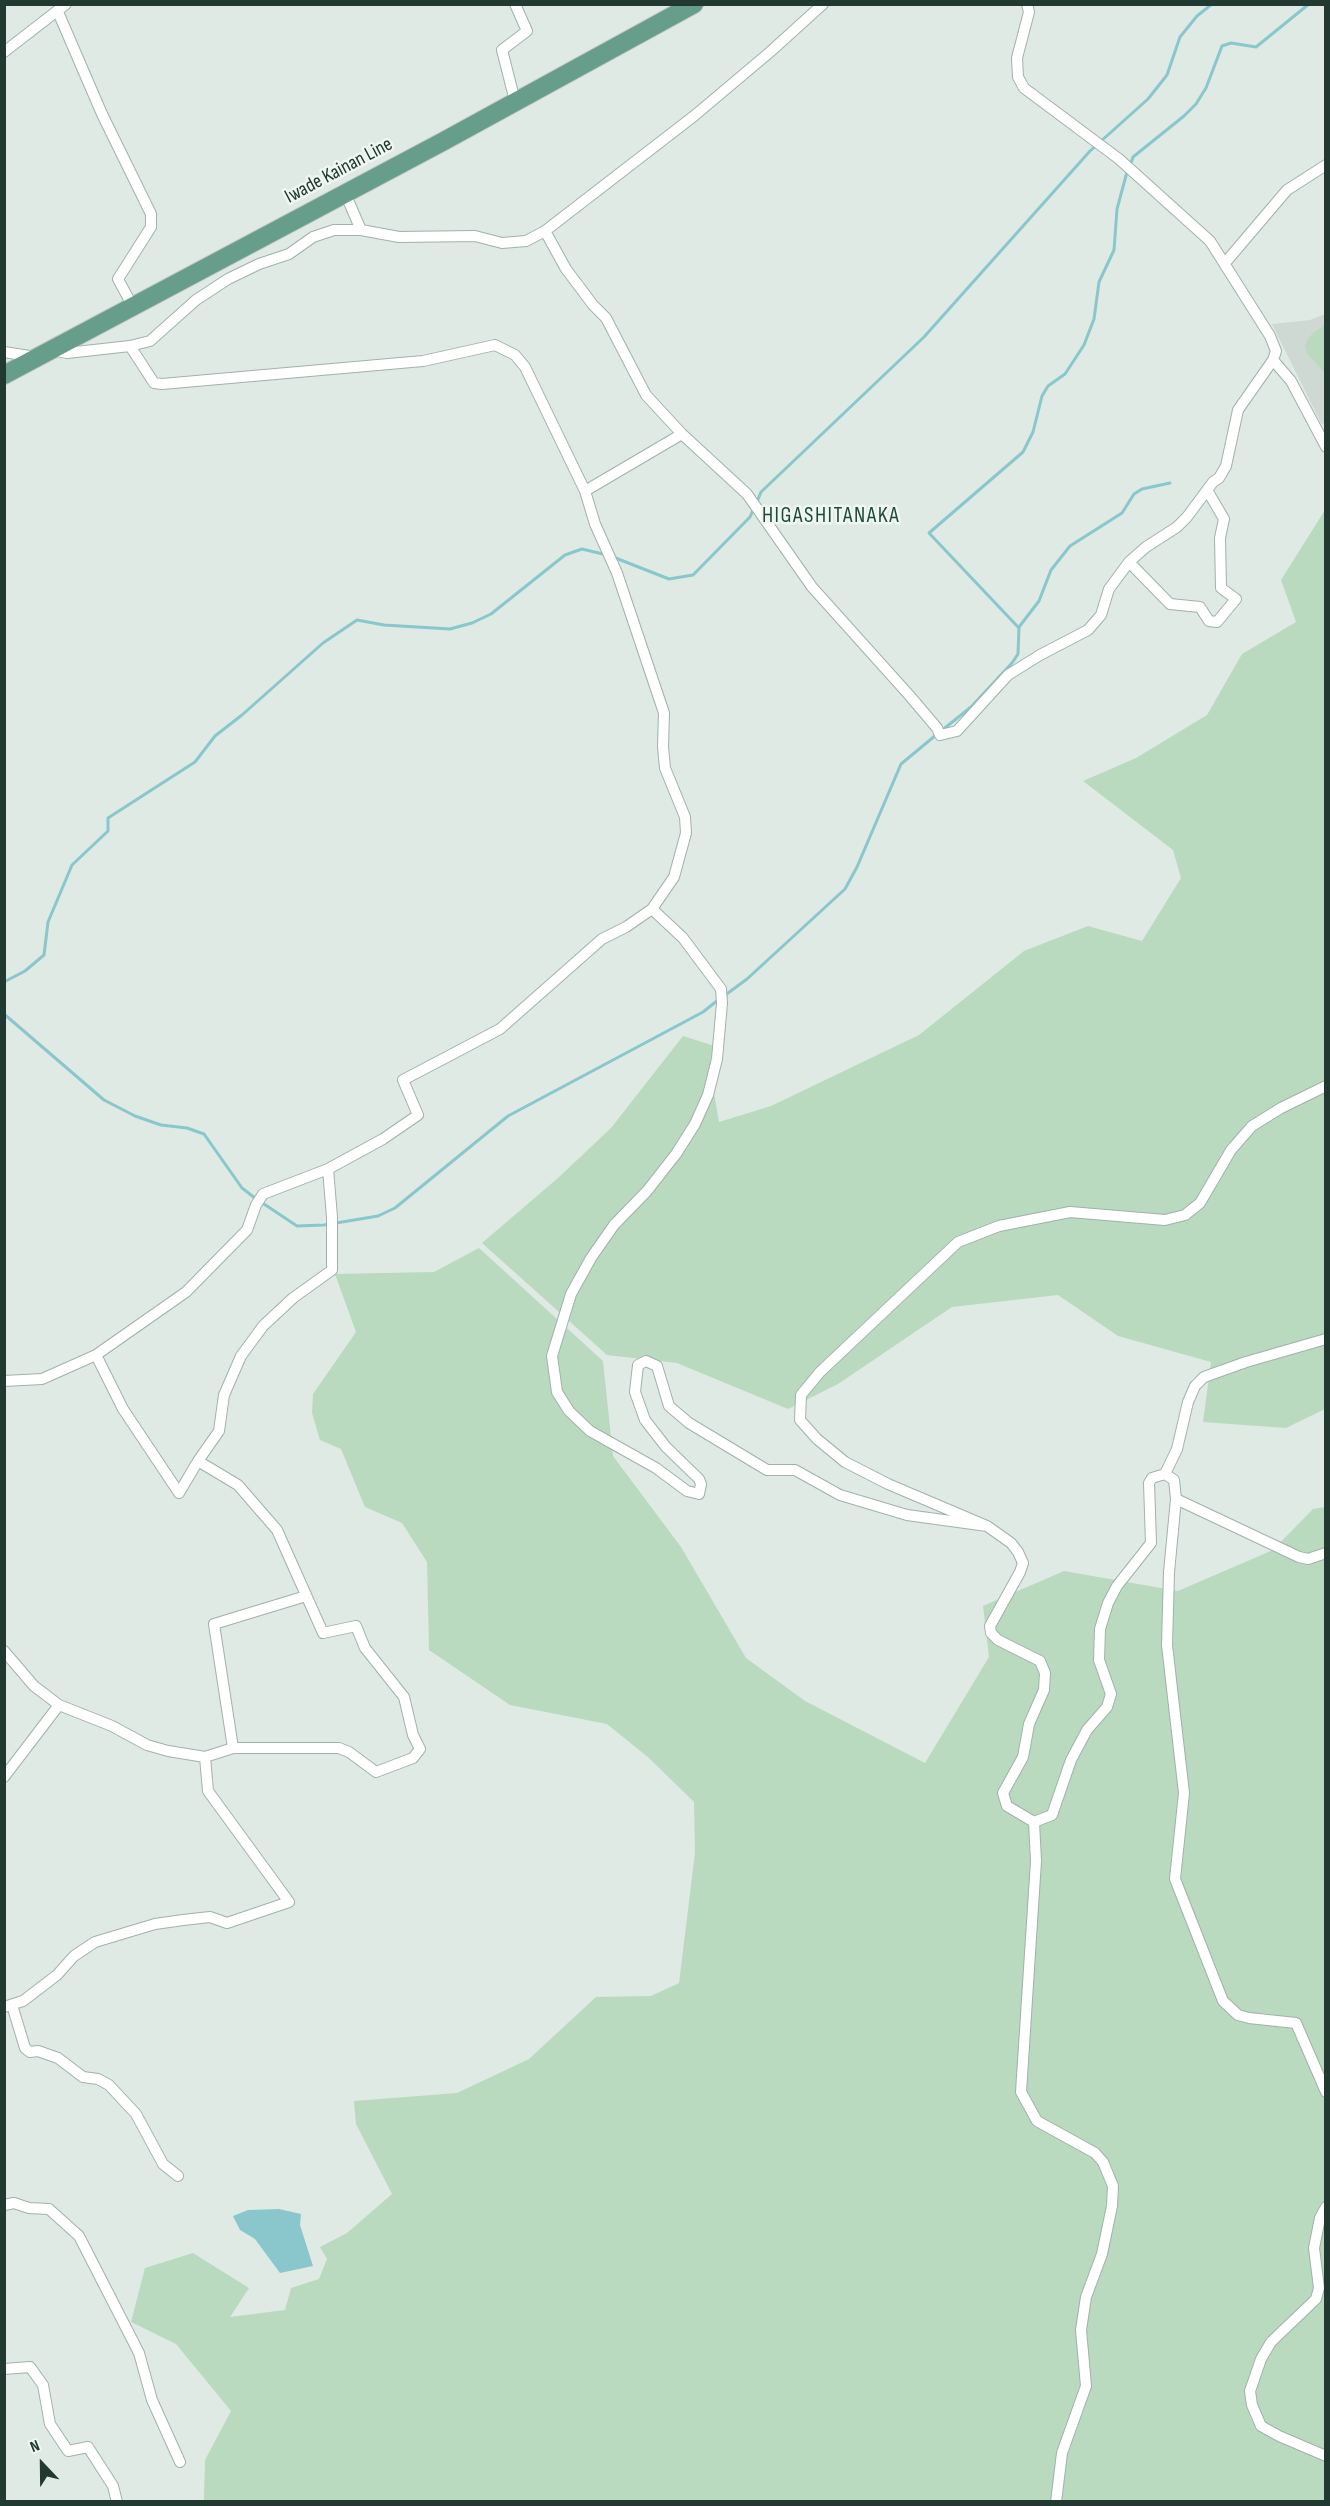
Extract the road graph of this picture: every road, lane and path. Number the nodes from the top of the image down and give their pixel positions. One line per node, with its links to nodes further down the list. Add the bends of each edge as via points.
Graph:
1 (515, 4): 7 (street, via 527,32 502,50)
2 (694, 4): 7 (main road, Iwade Kainan Line)
3 (823, 4): 11 (street, via 694,116)
4 (1027, 4): 12 (street, via 1029,12 1017,58 1018,77 1024,88 1119,159 1184,215)
5 (62, 8): 6 (street); 13 (street, via 102,114 151,214 151,227 118,279)
6 (4, 52)
7 (515, 101): 9 (main road, Iwade Kainan Line)
8 (1326, 165): 12 (street, via 1287,190)
9 (345, 193): 10 (street); 13 (main road, Iwade Kainan Line)
10 (361, 230): 11 (street, via 399,237 475,236 502,243 526,241); 14 (street, via 334,230 313,237 289,254 228,279 196,300 150,341)
11 (545, 231): 20 (street, via 566,269 606,318 646,395)
12 (1225, 263): 18 (street, via 1270,336 1276,351)
13 (133, 307): 15 (main road, Iwade Kainan Line)
14 (130, 346): 15 (street, via 67,353); 23 (street, via 154,383 162,384 423,361 495,345 515,355 525,367)
15 (53, 350): 17 (main road, Iwade Kainan Line)
16 (4, 352): 17 (street)
17 (36, 357): 19 (main road, Iwade Kainan Line)
18 (1273, 360): 21 (street, via 1291,381); 22 (street, via 1238,410 1226,466)
19 (4, 375)
20 (682, 434): 23 (street); 24 (street, via 747,494 812,587 940,735 957,731 1008,675 1088,630 1101,615 1109,589)
21 (1326, 447)
22 (1207, 490): 24 (street, via 1178,527); 24 (street, via 1224,519 1220,538 1221,588 1236,599 1217,622 1209,621 1200,607 1170,604)
23 (585, 491): 25 (street, via 664,712 665,768 686,816 686,834 674,877)
24 (1129, 562)
25 (652, 909): 27 (street, via 602,939 500,1029 403,1080 418,1115); 34 (street, via 683,938 721,989 717,1059 708,1095 695,1124 647,1191 614,1225 571,1294 552,1356 557,1392 569,1411 590,1431 656,1468 687,1491 699,1494 699,1479 645,1420 635,1392 638,1365 646,1361 657,1366 669,1406 689,1423 767,1470 795,1470 840,1495 907,1515)
26 (1326, 1086): 34 (street, via 1252,1126 1231,1150 1200,1203 1185,1215 1165,1220 1070,1212 999,1226 958,1242 820,1372 801,1395 800,1420 845,1462)
27 (328, 1169): 29 (street, via 263,1194 247,1230 194,1284); 31 (street, via 332,1270 271,1319 242,1356 224,1395 219,1431)
28 (1326, 1339): 32 (street, via 1204,1377 1188,1402)
29 (96, 1355): 30 (street, via 42,1379); 31 (street, via 123,1409 179,1493)
30 (4, 1381)
31 (198, 1461): 36 (street, via 237,1485 278,1530)
32 (1165, 1474): 33 (street, via 1174,1480); 42 (street, via 1149,1483 1151,1543 1117,1586 1100,1629 1099,1660 1111,1694 1107,1707 1087,1730 1071,1760 1052,1815)
33 (1176, 1499): 35 (street, via 1299,1557); 44 (street, via 1167,1646 1184,1793 1175,1879 1223,2001 1249,2018 1296,2023)
34 (987, 1526): 42 (street, via 1011,1543 1023,1563 990,1626 991,1633 1040,1661 1045,1673 1044,1690 1029,1724 1023,1757 1003,1793 1007,1806)
35 (1326, 1554)
36 (306, 1596): 39 (street, via 213,1624); 39 (street, via 323,1633 356,1626 364,1648 404,1697 420,1749 413,1758 376,1772 339,1748)
37 (4, 1651): 38 (street, via 34,1686)
38 (59, 1705): 40 (street, via 147,1744); 41 (street)
39 (233, 1749): 40 (street)
40 (205, 1757): 43 (street, via 208,1791 289,1902 227,1923 210,1917 183,1920 94,1942 23,2001)
41 (4, 1777)
42 (1034, 1822): 52 (street, via 1036,1861 1021,2092 1037,2121 1095,2153 1113,2186 1113,2206 1102,2254 1084,2308 1086,2386 1062,2453)
43 (8, 2006): 45 (street, via 25,2048 58,2058 83,2077 109,2085 136,2114 163,2164)
44 (1326, 2092)
45 (178, 2176)
46 (4, 2205): 50 (street, via 49,2209 79,2236 139,2353 152,2400)
47 (1326, 2207): 49 (street, via 1314,2248 1319,2288 1316,2299 1271,2342 1251,2391 1261,2426)
48 (4, 2369): 51 (street, via 30,2367 43,2385 50,2424 68,2451 87,2447 113,2486)
49 (1326, 2456)
50 (180, 2462)
51 (117, 2502)
52 (1056, 2502)

